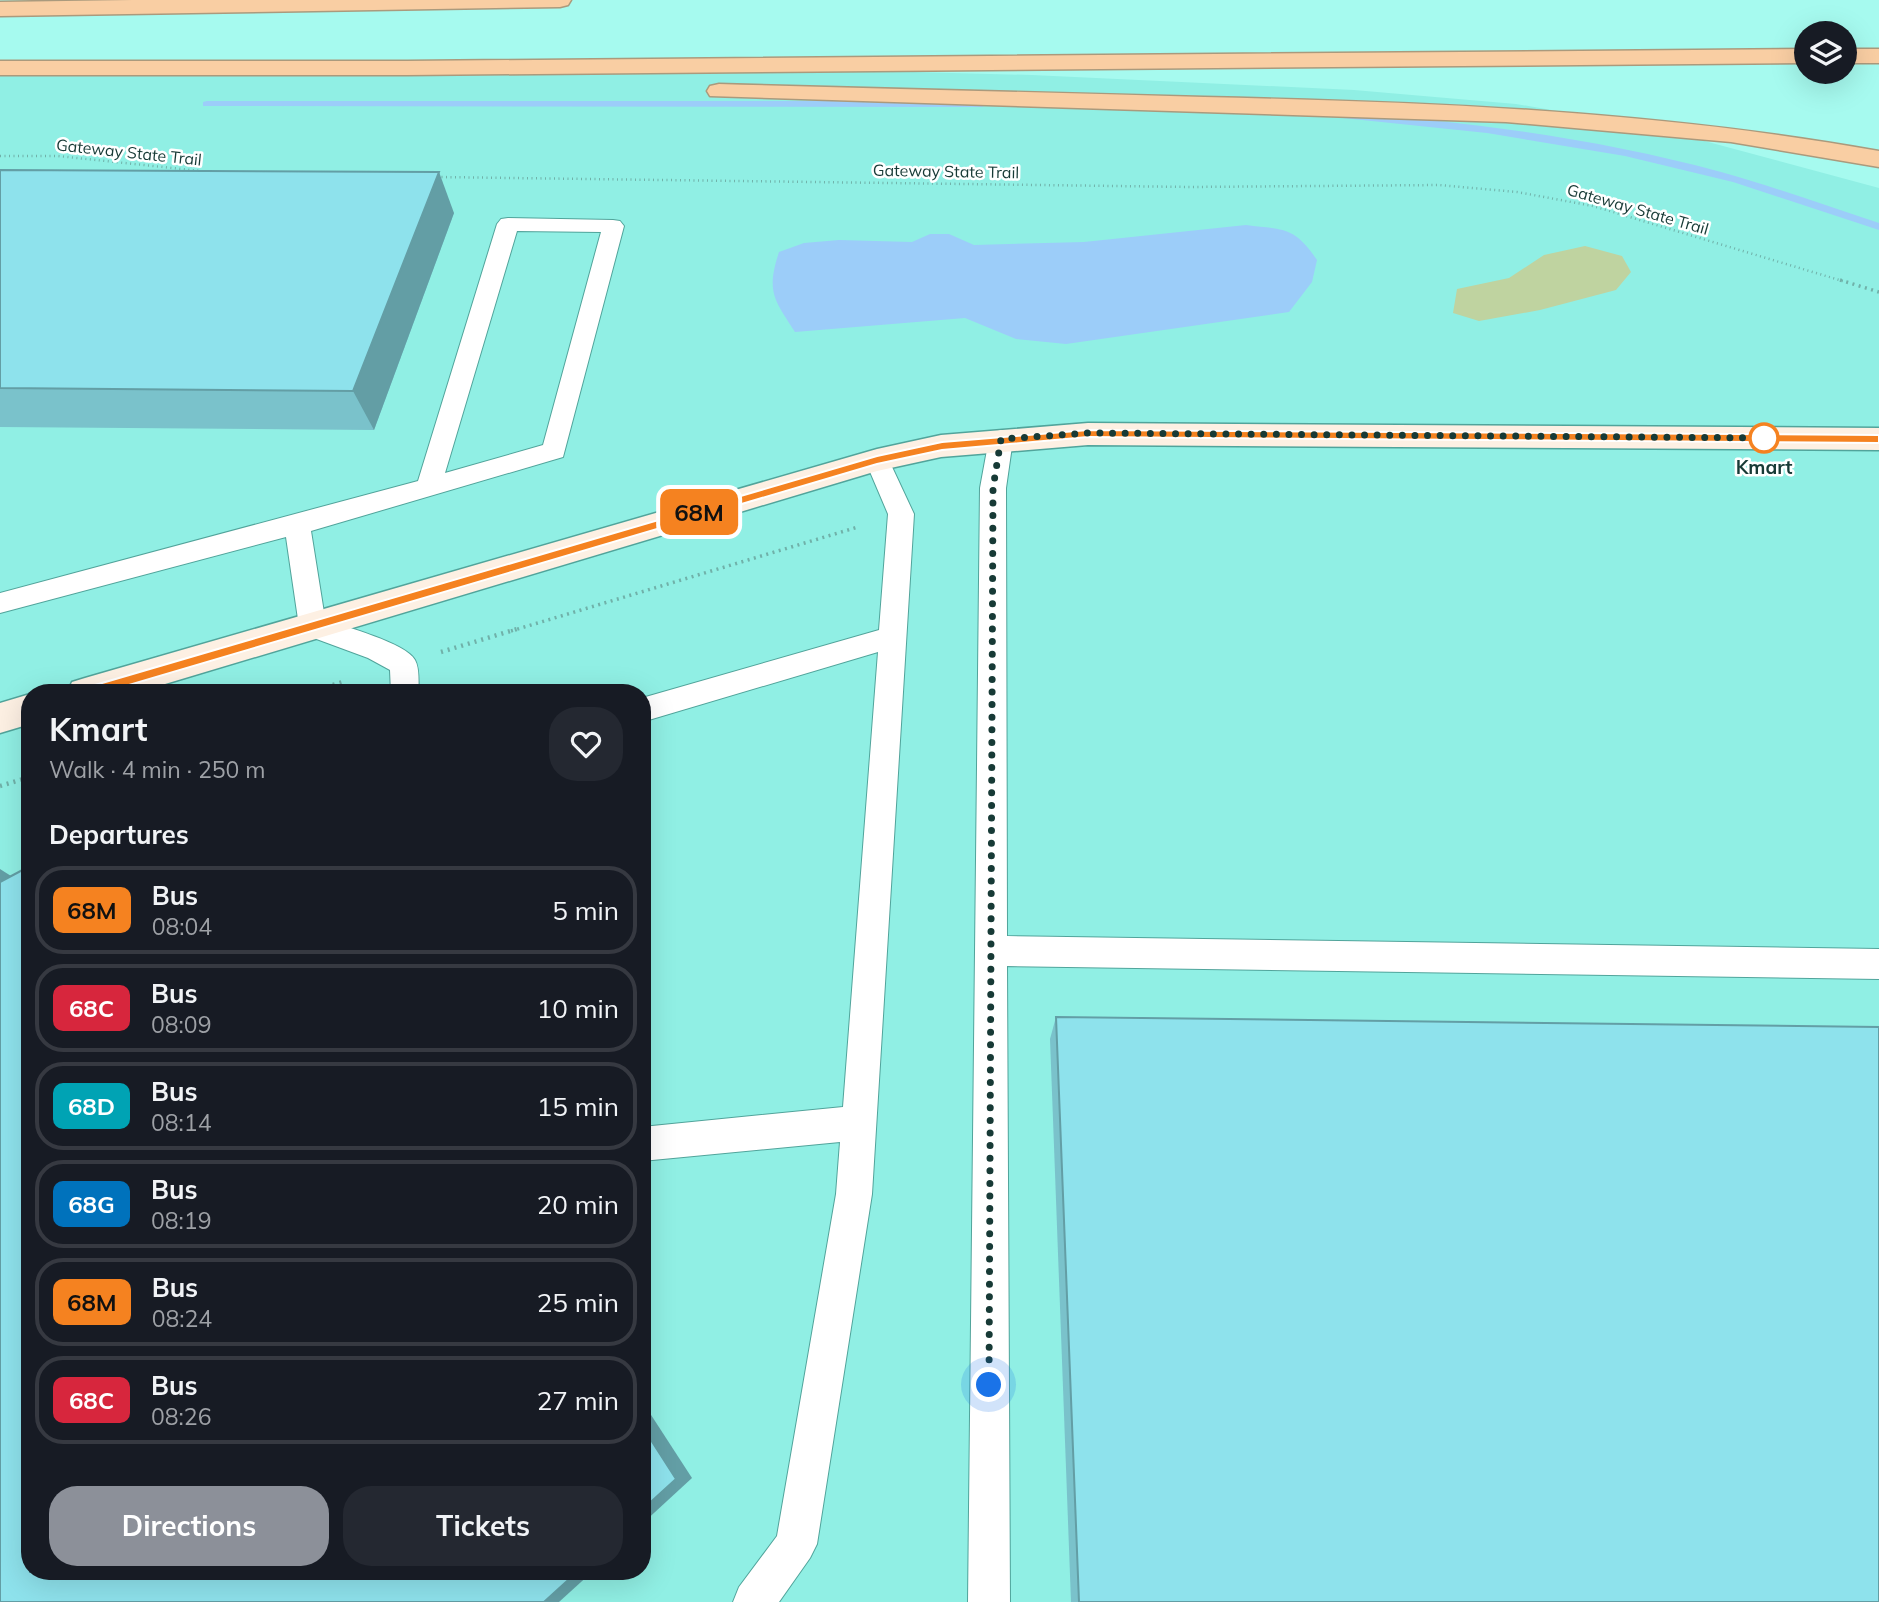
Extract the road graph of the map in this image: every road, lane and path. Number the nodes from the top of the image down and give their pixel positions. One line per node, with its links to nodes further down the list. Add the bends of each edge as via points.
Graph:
1 (560, 0): 2 (highway)
2 (440, 1): 3 (highway)
3 (0, 9)
4 (1794, 56): 8 (highway)
5 (1857, 56): 6 (highway)
6 (1879, 56)
7 (0, 68): 8 (highway)
8 (407, 68): 10 (highway, via 560,85 1550,117 1732,135)
9 (0, 156): 11 (path, Gateway State Trail, via 58,156)
10 (1879, 159)
11 (204, 172)
12 (438, 177): 13 (path, Gateway State Trail, via 1190,187 1439,185 1517,191 1593,206)
13 (1879, 292)
14 (1001, 439): 15 (street, via 1088,433); 16 (street); 32 (lane, via 993,488)
15 (1879, 439)
16 (877, 460): 18 (lane); 21 (street)
17 (428, 488): 17 (lane, via 554,451 613,226 508,224); 19 (lane)
18 (901, 514): 22 (lane); 23 (path)
19 (297, 525): 20 (lane); 21 (lane)
20 (0, 603)
21 (313, 626): 23 (lane); 24 (street)
22 (893, 637): 27 (lane); 34 (lane)
23 (402, 664): 25 (path); 26 (lane)
24 (116, 684)
25 (336, 684)
26 (404, 684)
27 (651, 707)
28 (21, 712): 29 (street)
29 (0, 718)
30 (21, 780): 31 (path)
31 (0, 786)
32 (990, 951): 33 (lane); 37 (lane)
33 (1879, 964)
34 (860, 1123): 35 (lane); 36 (lane, via 854,1194 796,1544)
35 (651, 1143)
36 (754, 1602)
37 (989, 1602)

